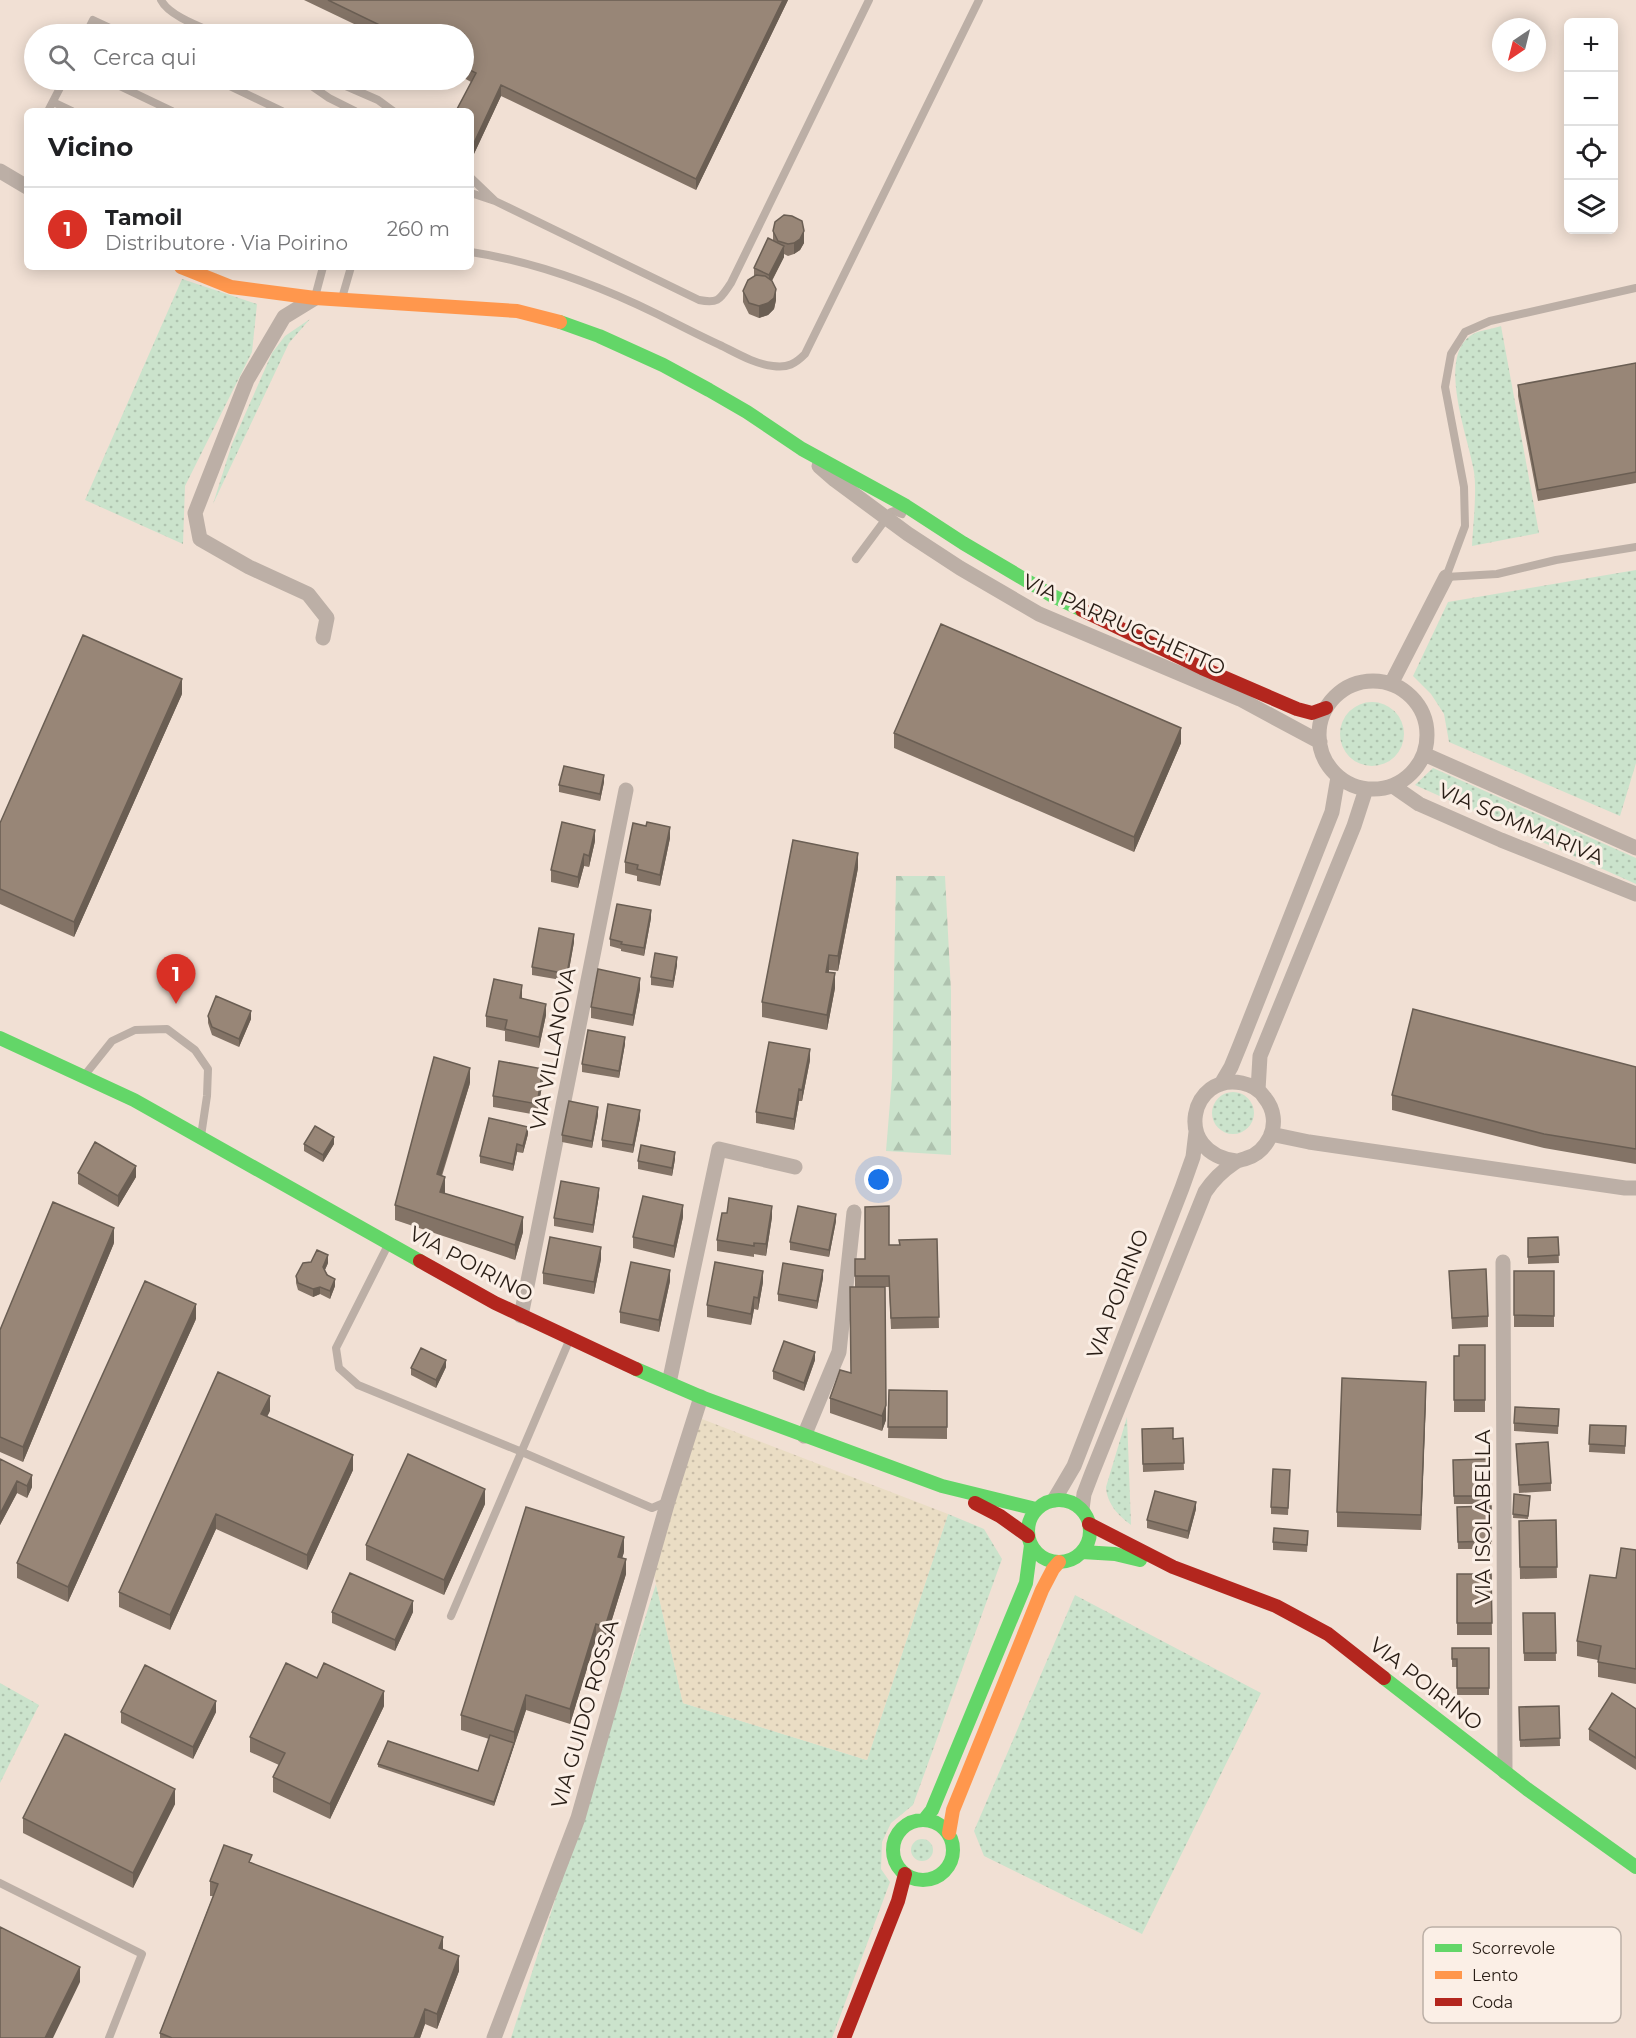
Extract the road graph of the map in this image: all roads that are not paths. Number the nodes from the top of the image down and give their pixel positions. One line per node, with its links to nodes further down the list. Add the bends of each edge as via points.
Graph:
1 (161, 0): 4 (lane, via 164,6)
2 (869, 0): 21 (lane, via 720,299 711,303 699,300)
3 (979, 0): 22 (lane, via 805,354 796,363 785,368 754,361 587,283)
4 (196, 24)
5 (59, 90): 10 (lane)
6 (128, 90): 13 (lane)
7 (238, 90): 14 (lane)
8 (317, 90): 15 (lane)
9 (355, 90): 16 (lane)
10 (53, 102): 11 (lane); 12 (lane)
11 (50, 108)
12 (66, 108)
13 (166, 108)
14 (276, 108)
15 (349, 108)
16 (389, 108)
17 (0, 171): 19 (street)
18 (474, 181): 21 (lane)
19 (24, 185)
20 (474, 194): 21 (lane)
21 (495, 201)
22 (474, 252)
23 (188, 270): 27 (street, VIA PARRUCCHETTO, via 231,287)
24 (322, 270): 27 (lane)
25 (350, 270): 28 (lane)
26 (1636, 288): 34 (lane, via 1490,321 1465,332 1451,354 1445,387 1464,487 1465,526)
27 (315, 298): 28 (street, VIA PARRUCCHETTO); 35 (street, via 285,317 247,380 195,513 200,539 308,594 327,618)
28 (341, 299): 29 (street, VIA PARRUCCHETTO, via 516,311 551,319 663,365 747,412)
29 (802, 449): 30 (street, VIA PARRUCCHETTO, via 835,480); 32 (street, VIA PARRUCCHETTO, via 906,506)
30 (886, 517): 32 (lane, via 894,511 966,551); 33 (lane); 38 (street, VIA PARRUCCHETTO, via 960,568 1039,614 1240,699)
31 (1636, 548): 34 (lane, via 1497,574)
32 (984, 555): 37 (street, VIA PARRUCCHETTO, via 1052,595 1202,668 1308,714)
33 (856, 559)
34 (1446, 577): 36 (street)
35 (323, 638)
36 (1391, 684): 37 (street, via 1376,681 1354,685 1335,696); 39 (street, VIA SOMMARIVA, via 1406,692 1424,716)
37 (1326, 708): 38 (street, via 1320,722)
38 (1320, 742): 40 (street, via 1328,766)
39 (1424, 754): 41 (street, VIA SOMMARIVA, via 1417,768); 44 (street, VIA SOMMARIVA)
40 (1338, 777): 42 (street); 48 (street, via 1332,812)
41 (1393, 786): 42 (street); 45 (street, VIA SOMMARIVA, via 1419,804)
42 (1366, 789): 49 (street, via 1260,1056)
43 (626, 790): 59 (street, VIA VILLANOVA)
44 (1636, 848)
45 (1636, 894)
46 (0, 1038): 47 (street, VIA POIRINO)
47 (84, 1077): 52 (street, VIA POIRINO); 52 (lane, via 112,1041 135,1030 167,1029 195,1050 208,1069)
48 (1221, 1084): 49 (street, via 1240,1082); 50 (street, via 1202,1098 1194,1120)
49 (1258, 1090): 51 (street, via 1273,1113)
50 (1196, 1132): 53 (street, via 1211,1153); 66 (street, VIA POIRINO, via 1193,1157 1182,1188 1074,1466)
51 (1271, 1134): 53 (street, via 1258,1153); 55 (street)
52 (201, 1138): 57 (street, VIA POIRINO)
53 (1236, 1161): 69 (street, VIA POIRINO, via 1205,1192 1089,1480)
54 (795, 1167): 61 (street, via 719,1149)
55 (1632, 1191)
56 (854, 1212): 63 (street, via 839,1352)
57 (388, 1244): 59 (street, VIA POIRINO); 64 (lane, via 336,1348 339,1368 358,1385)
58 (1503, 1262): 76 (street, VIA ISOLABELLA)
59 (521, 1316): 60 (street, VIA POIRINO)
60 (570, 1339): 61 (street, VIA POIRINO); 64 (lane)
61 (669, 1383): 62 (street, VIA POIRINO)
62 (701, 1397): 63 (street, VIA POIRINO); 67 (street, VIA GUIDO ROSSA)
63 (804, 1436): 65 (street, VIA POIRINO)
64 (522, 1452): 67 (lane, via 652,1509); 75 (lane)
65 (942, 1486): 68 (street, VIA POIRINO); 71 (street, VIA POIRINO, via 1000,1516)
66 (1054, 1500): 68 (street); 69 (street, via 1064,1500)
67 (668, 1502): 84 (street, VIA GUIDO ROSSA, via 578,1818)
68 (1036, 1509): 71 (street, via 1028,1526)
69 (1082, 1509): 70 (street)
70 (1089, 1524): 72 (street, via 1088,1544); 74 (street, VIA POIRINO)
71 (1029, 1540): 73 (street, via 1042,1558); 77 (street, via 1026,1583 932,1810)
72 (1082, 1552): 73 (street); 74 (street, VIA POIRINO, via 1115,1554)
73 (1059, 1562): 78 (street, via 1042,1590 953,1810)
74 (1173, 1567): 76 (street, VIA POIRINO, via 1276,1606 1328,1634)
75 (451, 1616)
76 (1505, 1772): 79 (street, VIA POIRINO)
77 (924, 1820): 78 (street, via 933,1821); 80 (street, via 906,1825 895,1840 894,1858)
78 (949, 1833): 80 (street, via 954,1852 940,1875 920,1886)
79 (1636, 1867)
80 (905, 1874): 85 (street)
81 (0, 1883): 83 (lane, via 142,1954)
82 (900, 1934): 86 (street)
83 (109, 2038)
84 (494, 2038)
85 (844, 2038)
86 (858, 2038)

